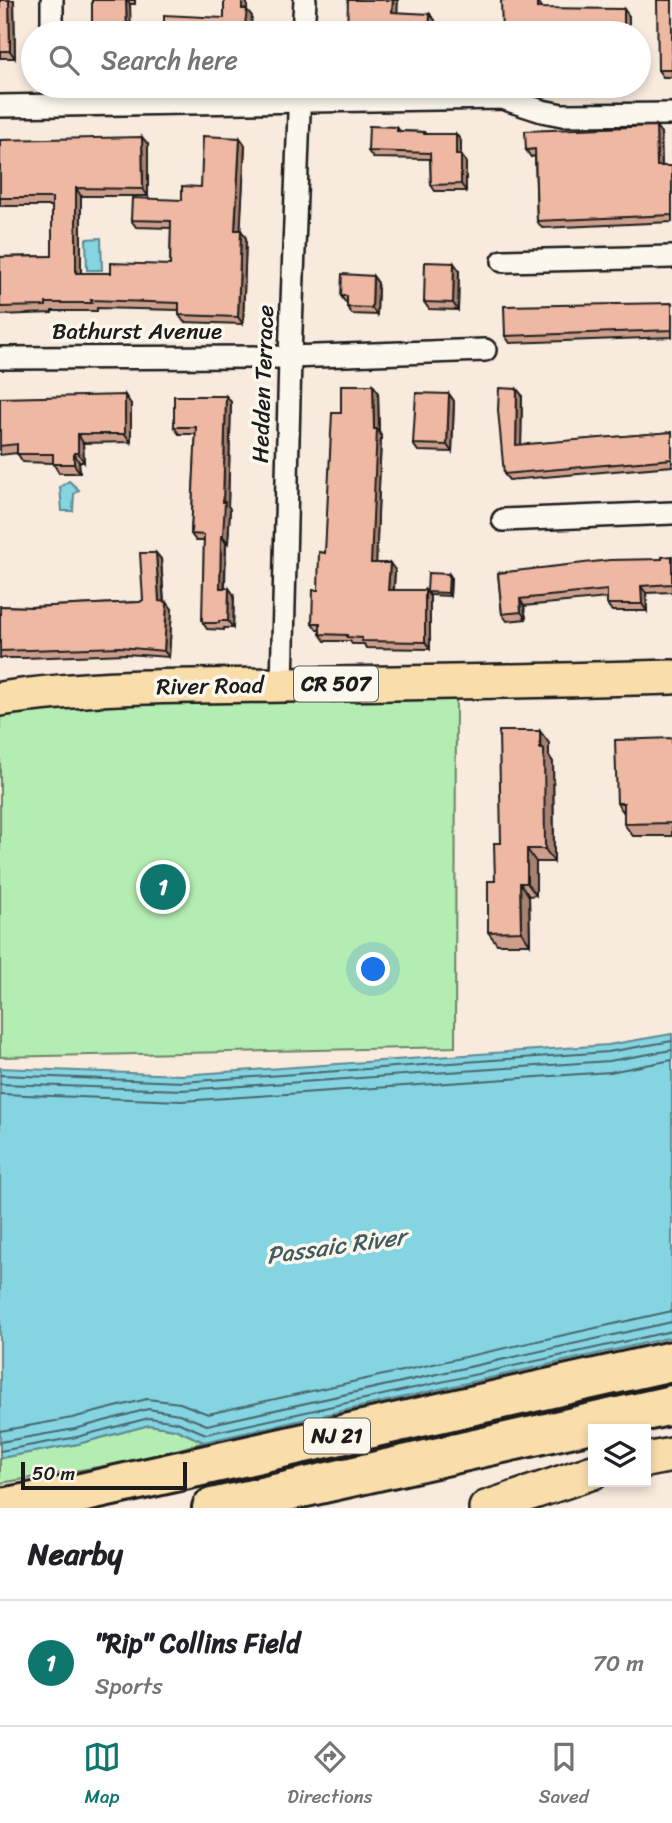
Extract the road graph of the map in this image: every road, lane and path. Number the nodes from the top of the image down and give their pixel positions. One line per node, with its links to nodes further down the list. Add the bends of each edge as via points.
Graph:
1 (52, 0): 3 (street)
2 (305, 0): 4 (street)
3 (52, 21)
4 (304, 21)
5 (39, 98): 8 (street)
6 (300, 98): 13 (street, Hedden Terrace)
7 (502, 98): 9 (street, via 562,115)
8 (0, 106)
9 (672, 114)
10 (672, 257): 11 (street)
11 (503, 261)
12 (485, 350): 13 (street, Bathurst Avenue)
13 (290, 357): 14 (street, Bathurst Avenue); 18 (street, Hedden Terrace)
14 (0, 358)
15 (672, 513): 16 (street)
16 (503, 520)
17 (672, 677): 18 (main road, River Road / CR 507)
18 (282, 685): 19 (main road, River Road / CR 507, via 102,689)
19 (0, 699)
20 (672, 1361): 25 (highway, NJ 21)
21 (672, 1405): 26 (highway, NJ 21)
22 (672, 1455): 23 (main road)
23 (651, 1459)
24 (588, 1474): 27 (main road)
25 (2, 1508)
26 (212, 1508)
27 (487, 1508)

